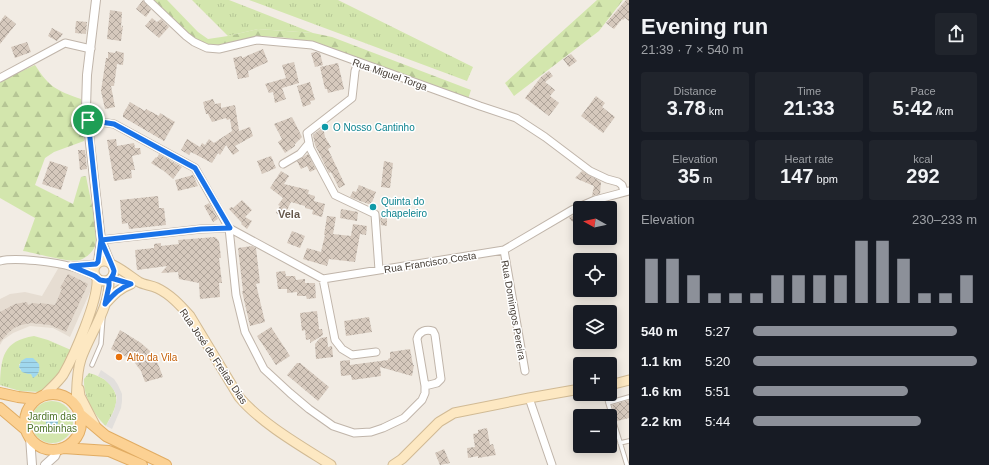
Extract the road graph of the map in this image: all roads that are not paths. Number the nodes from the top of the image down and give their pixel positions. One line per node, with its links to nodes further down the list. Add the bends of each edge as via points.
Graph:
1 (96, 0): 3 (street)
2 (148, 0): 4 (street, Rua Miguel Torga, via 186,36 207,48 219,49 257,40 277,41 312,45)
3 (91, 49): 5 (street, via 65,42); 6 (street, via 86,96)
4 (358, 62): 7 (street, via 352,98 307,133); 9 (street, Rua Miguel Torga, via 516,118 590,170 618,182)
5 (0, 78)
6 (88, 120): 10 (street, via 114,124 195,168); 11 (street)
7 (309, 143): 8 (street, via 300,154); 17 (street, via 335,195 375,214)
8 (283, 164)
9 (627, 191): 12 (street, Rua Francisco Costa, via 572,210)
10 (230, 228): 11 (street); 20 (street); 29 (street, via 236,295 245,332 264,369 290,393 333,426 354,433 371,432 404,418 422,400)
11 (101, 240): 14 (street); 15 (street)
12 (504, 250): 17 (street, Rua Francisco Costa); 25 (street, Rua Domingos Pereira)
13 (0, 262): 16 (street, via 15,259)
14 (97, 263): 15 (main road, via 104,260); 16 (street); 18 (main road, via 94,270)
15 (111, 264): 19 (main road, via 114,272); 21 (main road, Rua José de Freitas Dias, via 131,275)
16 (71, 266): 18 (street)
17 (379, 270): 20 (street, Rua Francisco Costa)
18 (96, 277): 19 (main road, via 103,281); 32 (main road, via 97,292 71,360 59,380)
19 (110, 278): 21 (main road); 22 (main road)
20 (323, 279): 23 (street, via 335,340 342,350 352,356)
21 (136, 283): 22 (main road, via 123,286); 47 (main road, Rua José de Freitas Dias, via 165,293 190,316 239,397 250,409)
22 (104, 308): 24 (lane, via 101,344); 28 (main road, via 81,360)
23 (376, 352)
24 (92, 365)
25 (525, 371)
26 (629, 380): 27 (main road)
27 (617, 383)
28 (77, 384): 37 (main road); 38 (main road, via 80,396)
29 (425, 386): 29 (street, via 441,380 435,335 433,331 428,330 421,332 417,339)
30 (573, 390): 34 (main road)
31 (0, 393): 32 (main road, via 18,397)
32 (40, 397): 37 (main road, via 61,395 69,399); 39 (main road, via 28,410 25,424)
33 (629, 397): 35 (lane)
34 (529, 398): 48 (main road, via 454,413 446,417); 49 (street)
35 (608, 402): 41 (lane)
36 (0, 408): 39 (main road)
37 (78, 410): 38 (main road); 42 (main road, via 81,423 77,434 70,444)
38 (97, 430): 46 (main road)
39 (28, 434): 42 (main road, via 42,447 50,450); 43 (street)
40 (629, 441): 41 (lane)
41 (620, 443): 50 (lane)
42 (60, 448): 44 (street); 45 (main road, via 109,450)
43 (32, 465)
44 (45, 465)
45 (142, 465)
46 (166, 465)
47 (331, 465)
48 (393, 465)
49 (552, 465)
50 (626, 465)

